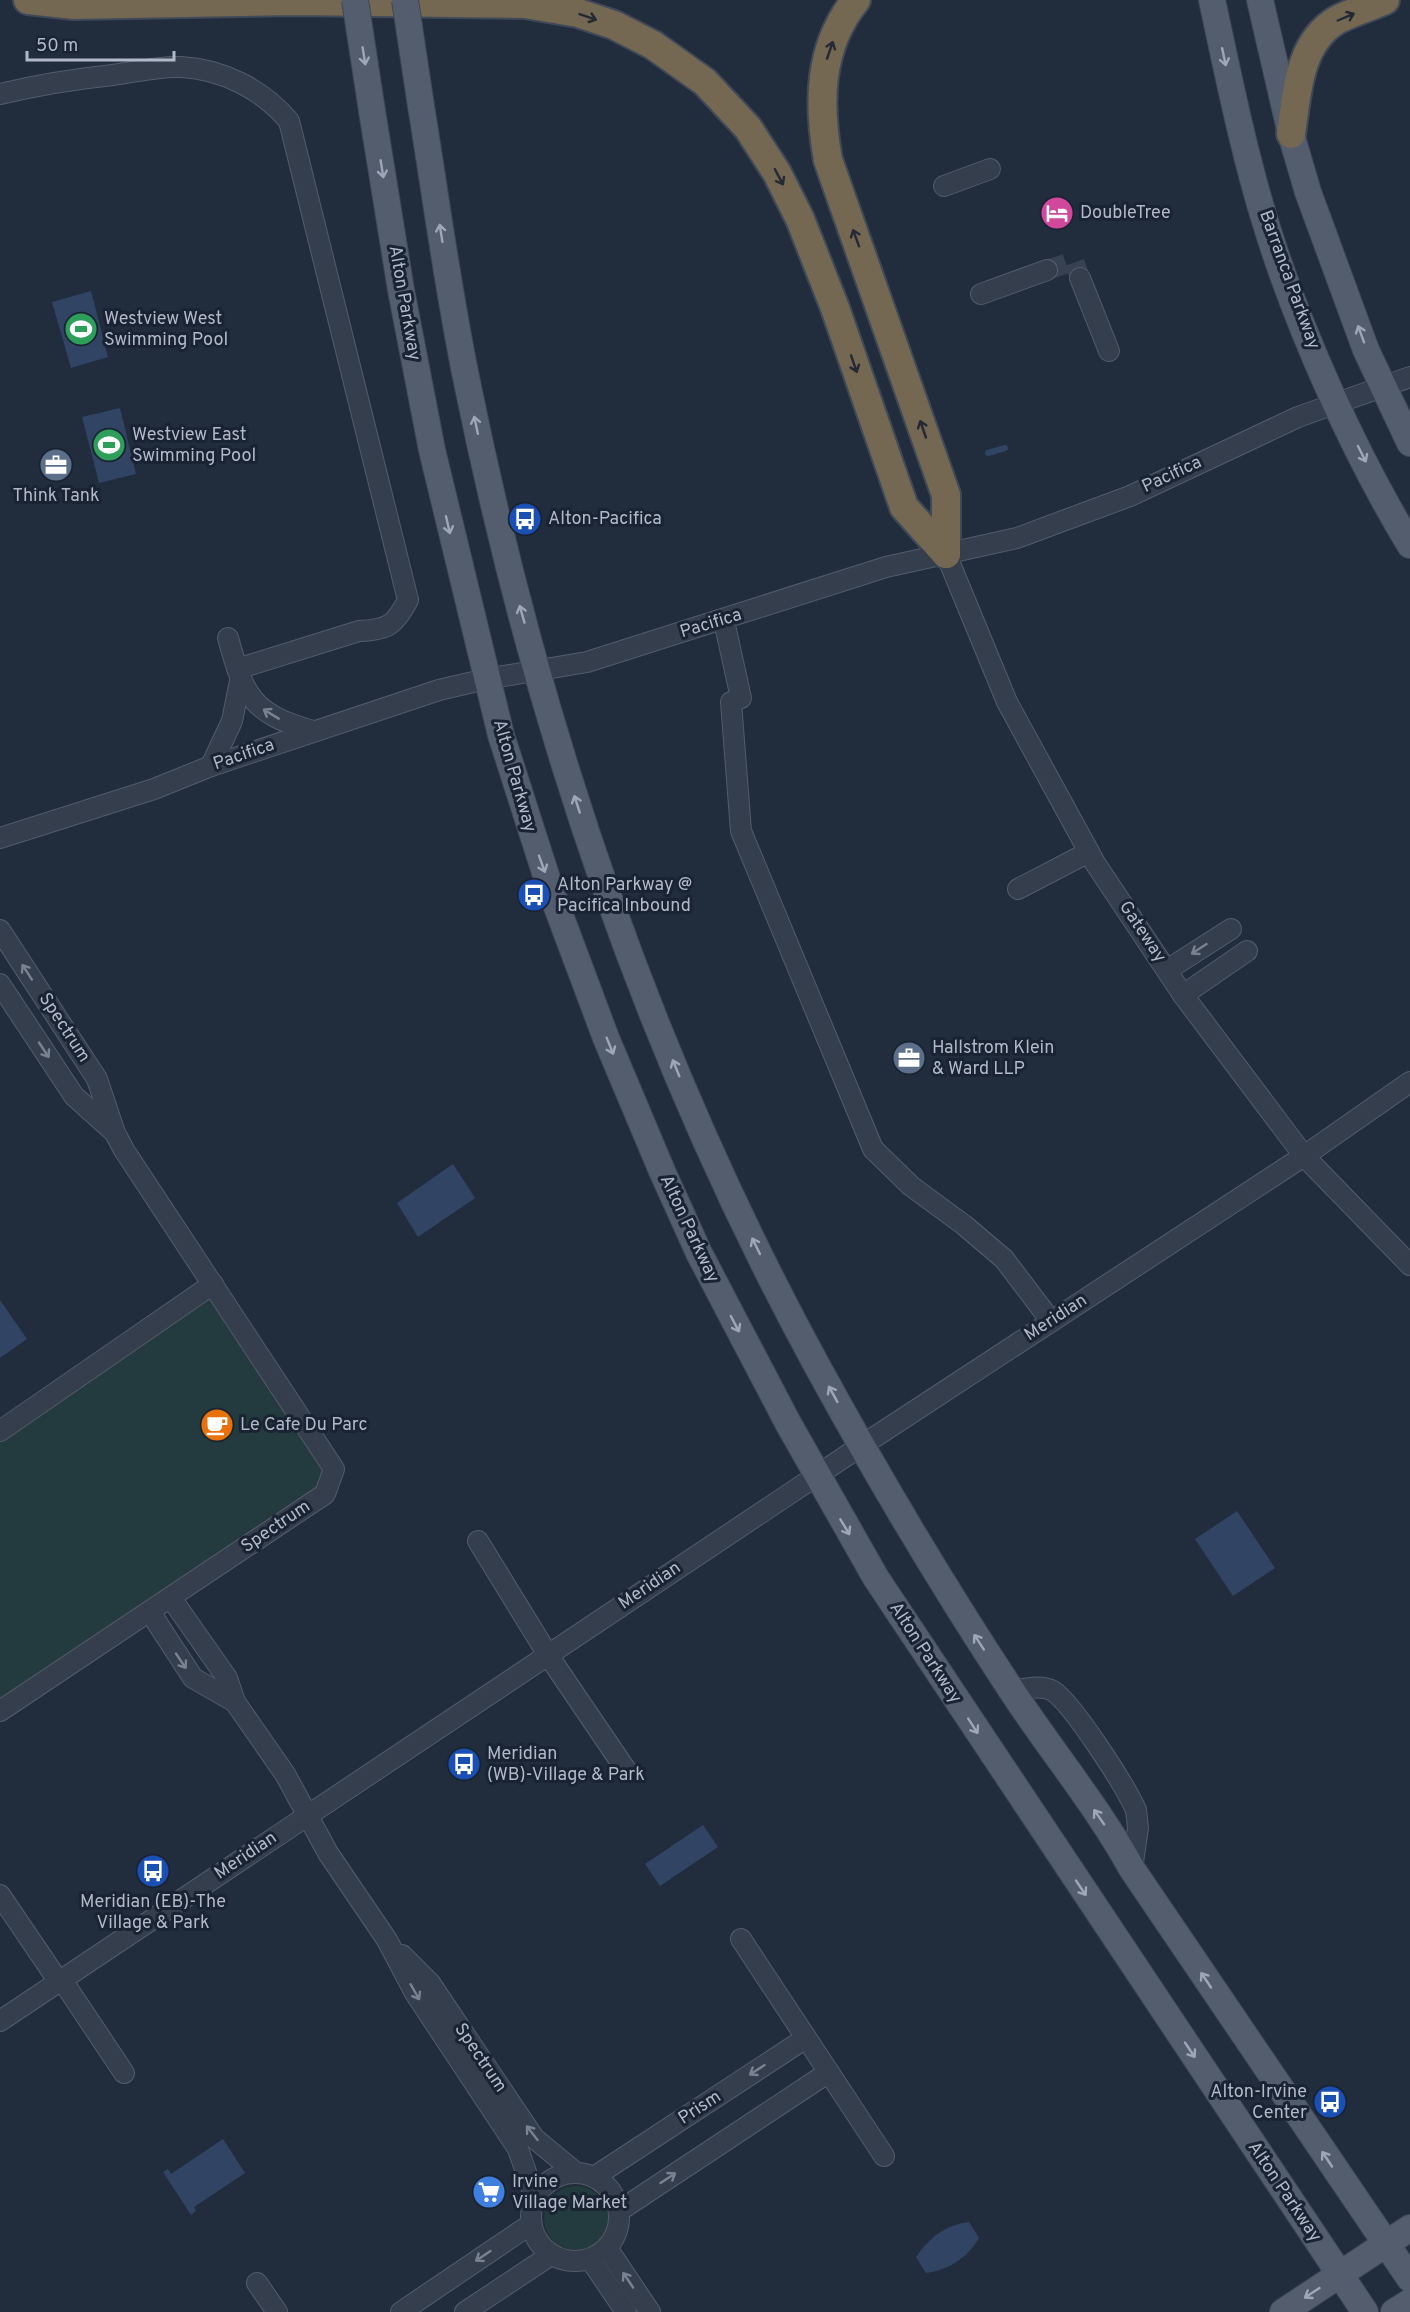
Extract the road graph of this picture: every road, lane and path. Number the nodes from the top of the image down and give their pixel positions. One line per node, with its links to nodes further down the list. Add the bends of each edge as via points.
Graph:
1 (28, 0): 21 (highway, one-way to 21, via 74,5 293,1 525,4 578,13 614,25 653,45 705,82 748,128 777,173 835,308 904,507)
2 (355, 0): 26 (main road, Alton Parkway, one-way to 26, bridge, via 401,290 432,450)
3 (405, 0): 24 (main road, one-way to 3, bridge, via 505,550 466,380)
4 (856, 0): 21 (highway, one-way to 4, via 946,495 828,160 822,126 822,81 828,54)
5 (1212, 0): 18 (main road, Barranca Parkway, one-way to 18, via 1265,222)
6 (1260, 0): 9 (main road)
7 (1385, 0): 9 (highway, one-way to 7, via 1302,66 1313,43 1336,21)
8 (0, 94): 25 (street, via 45,83 180,67 213,72 256,91 289,121 408,600 398,620 380,630 359,631)
9 (1291, 134): 17 (main road, one-way to 9, via 1314,209)
10 (990, 169): 11 (street)
11 (944, 186)
12 (1047, 270): 14 (street)
13 (1080, 278): 15 (street)
14 (981, 294)
15 (1109, 351)
16 (1410, 377): 17 (street, Pacifica)
17 (1383, 388): 18 (street, Pacifica); 19 (main road)
18 (1336, 402): 20 (main road, Barranca Parkway, one-way to 20); 21 (street, Pacifica, via 1130,496 1017,538)
19 (1410, 443)
20 (1410, 545)
21 (946, 554): 22 (street, Pacifica, via 886,567); 30 (street, Gateway, via 1007,702)
22 (724, 621): 24 (street, Pacifica, via 587,662); 43 (street, via 736,700 741,831 873,1149 911,1186 1004,1259)
23 (228, 638): 25 (street)
24 (539, 670): 26 (street, Pacifica); 45 (main road, one-way to 24, via 782,1299 677,1071 595,860 553,730)
25 (238, 675): 27 (street, one-way to 25, via 288,724 258,706); 28 (street, via 232,721)
26 (486, 679): 27 (street, Pacifica); 46 (main road, Alton Parkway, one-way to 46, via 538,854 625,1085 699,1253)
27 (313, 731): 28 (street, Pacifica)
28 (211, 766): 29 (street, Pacifica, via 154,789)
29 (0, 838)
30 (1089, 852): 31 (street); 35 (street, Gateway)
31 (1018, 889)
32 (1231, 929): 35 (street, one-way to 35)
33 (0, 930): 39 (street, Spectrum, one-way to 33, via 97,1079)
34 (1247, 951): 37 (street)
35 (1167, 970): 37 (street, Gateway)
36 (0, 984): 39 (street, Spectrum, one-way to 39, via 75,1096)
37 (1183, 994): 40 (street, Gateway)
38 (1410, 1082): 40 (street, Meridian)
39 (115, 1133): 42 (street, Spectrum)
40 (1304, 1156): 41 (street, Gateway); 43 (street, Meridian)
41 (1410, 1265)
42 (213, 1284): 44 (street); 48 (street, Spectrum, via 334,1469 325,1494)
43 (1051, 1321): 45 (street, Meridian)
44 (0, 1431)
45 (861, 1446): 46 (street, Meridian); 51 (main road, one-way to 45)
46 (816, 1476): 50 (street, Meridian); 76 (main road, Alton Parkway, one-way to 76, via 918,1644)
47 (478, 1541): 50 (street)
48 (171, 1598): 49 (street, Spectrum); 52 (street, Spectrum, via 227,1678)
49 (150, 1612): 52 (street, Spectrum, one-way to 52, via 193,1678); 53 (street, Spectrum)
50 (548, 1654): 54 (street); 55 (street, Meridian)
51 (1011, 1691): 56 (main road, one-way to 51, via 1118,1843); 56 (street, via 1044,1688 1053,1692 1078,1719 1136,1810 1138,1828)
52 (235, 1702): 55 (street, Spectrum, via 285,1774)
53 (0, 1711)
54 (626, 1770)
55 (307, 1815): 59 (street, Spectrum); 60 (street, Meridian)
56 (1132, 1869): 72 (main road, one-way to 56)
57 (0, 1895): 60 (street)
58 (741, 1939): 62 (street)
59 (387, 1940): 66 (street, Spectrum, one-way to 59, via 534,2138 430,1983); 68 (street, Spectrum, one-way to 68, via 415,1993 518,2149)
60 (61, 1981): 61 (street, Meridian); 64 (street)
61 (0, 2021)
62 (806, 2038): 63 (street); 67 (street, Prism, one-way to 67)
63 (829, 2072): 65 (street); 69 (street, one-way to 63)
64 (124, 2073)
65 (884, 2156)
66 (575, 2172): 67 (street); 68 (street, via 551,2180)
67 (594, 2177): 69 (street, via 609,2188)
68 (535, 2198): 70 (street)
69 (619, 2211): 73 (street, via 616,2235)
70 (531, 2223): 74 (street, via 534,2236); 81 (street, one-way to 81)
71 (1410, 2228): 72 (main road)
72 (1386, 2244): 76 (main road); 77 (main road)
73 (607, 2248): 75 (street); 84 (street, one-way to 73)
74 (551, 2255): 75 (street, via 575,2262); 82 (street)
75 (590, 2259): 83 (street)
76 (1340, 2275): 85 (main road, one-way to 85); 86 (main road, Alton Parkway)
77 (1410, 2279)
78 (257, 2283): 80 (street)
79 (1410, 2302): 87 (main road)
80 (277, 2312)
81 (401, 2312)
82 (465, 2312)
83 (626, 2312)
84 (650, 2312)
85 (1283, 2312)
86 (1365, 2312)
87 (1394, 2312)

